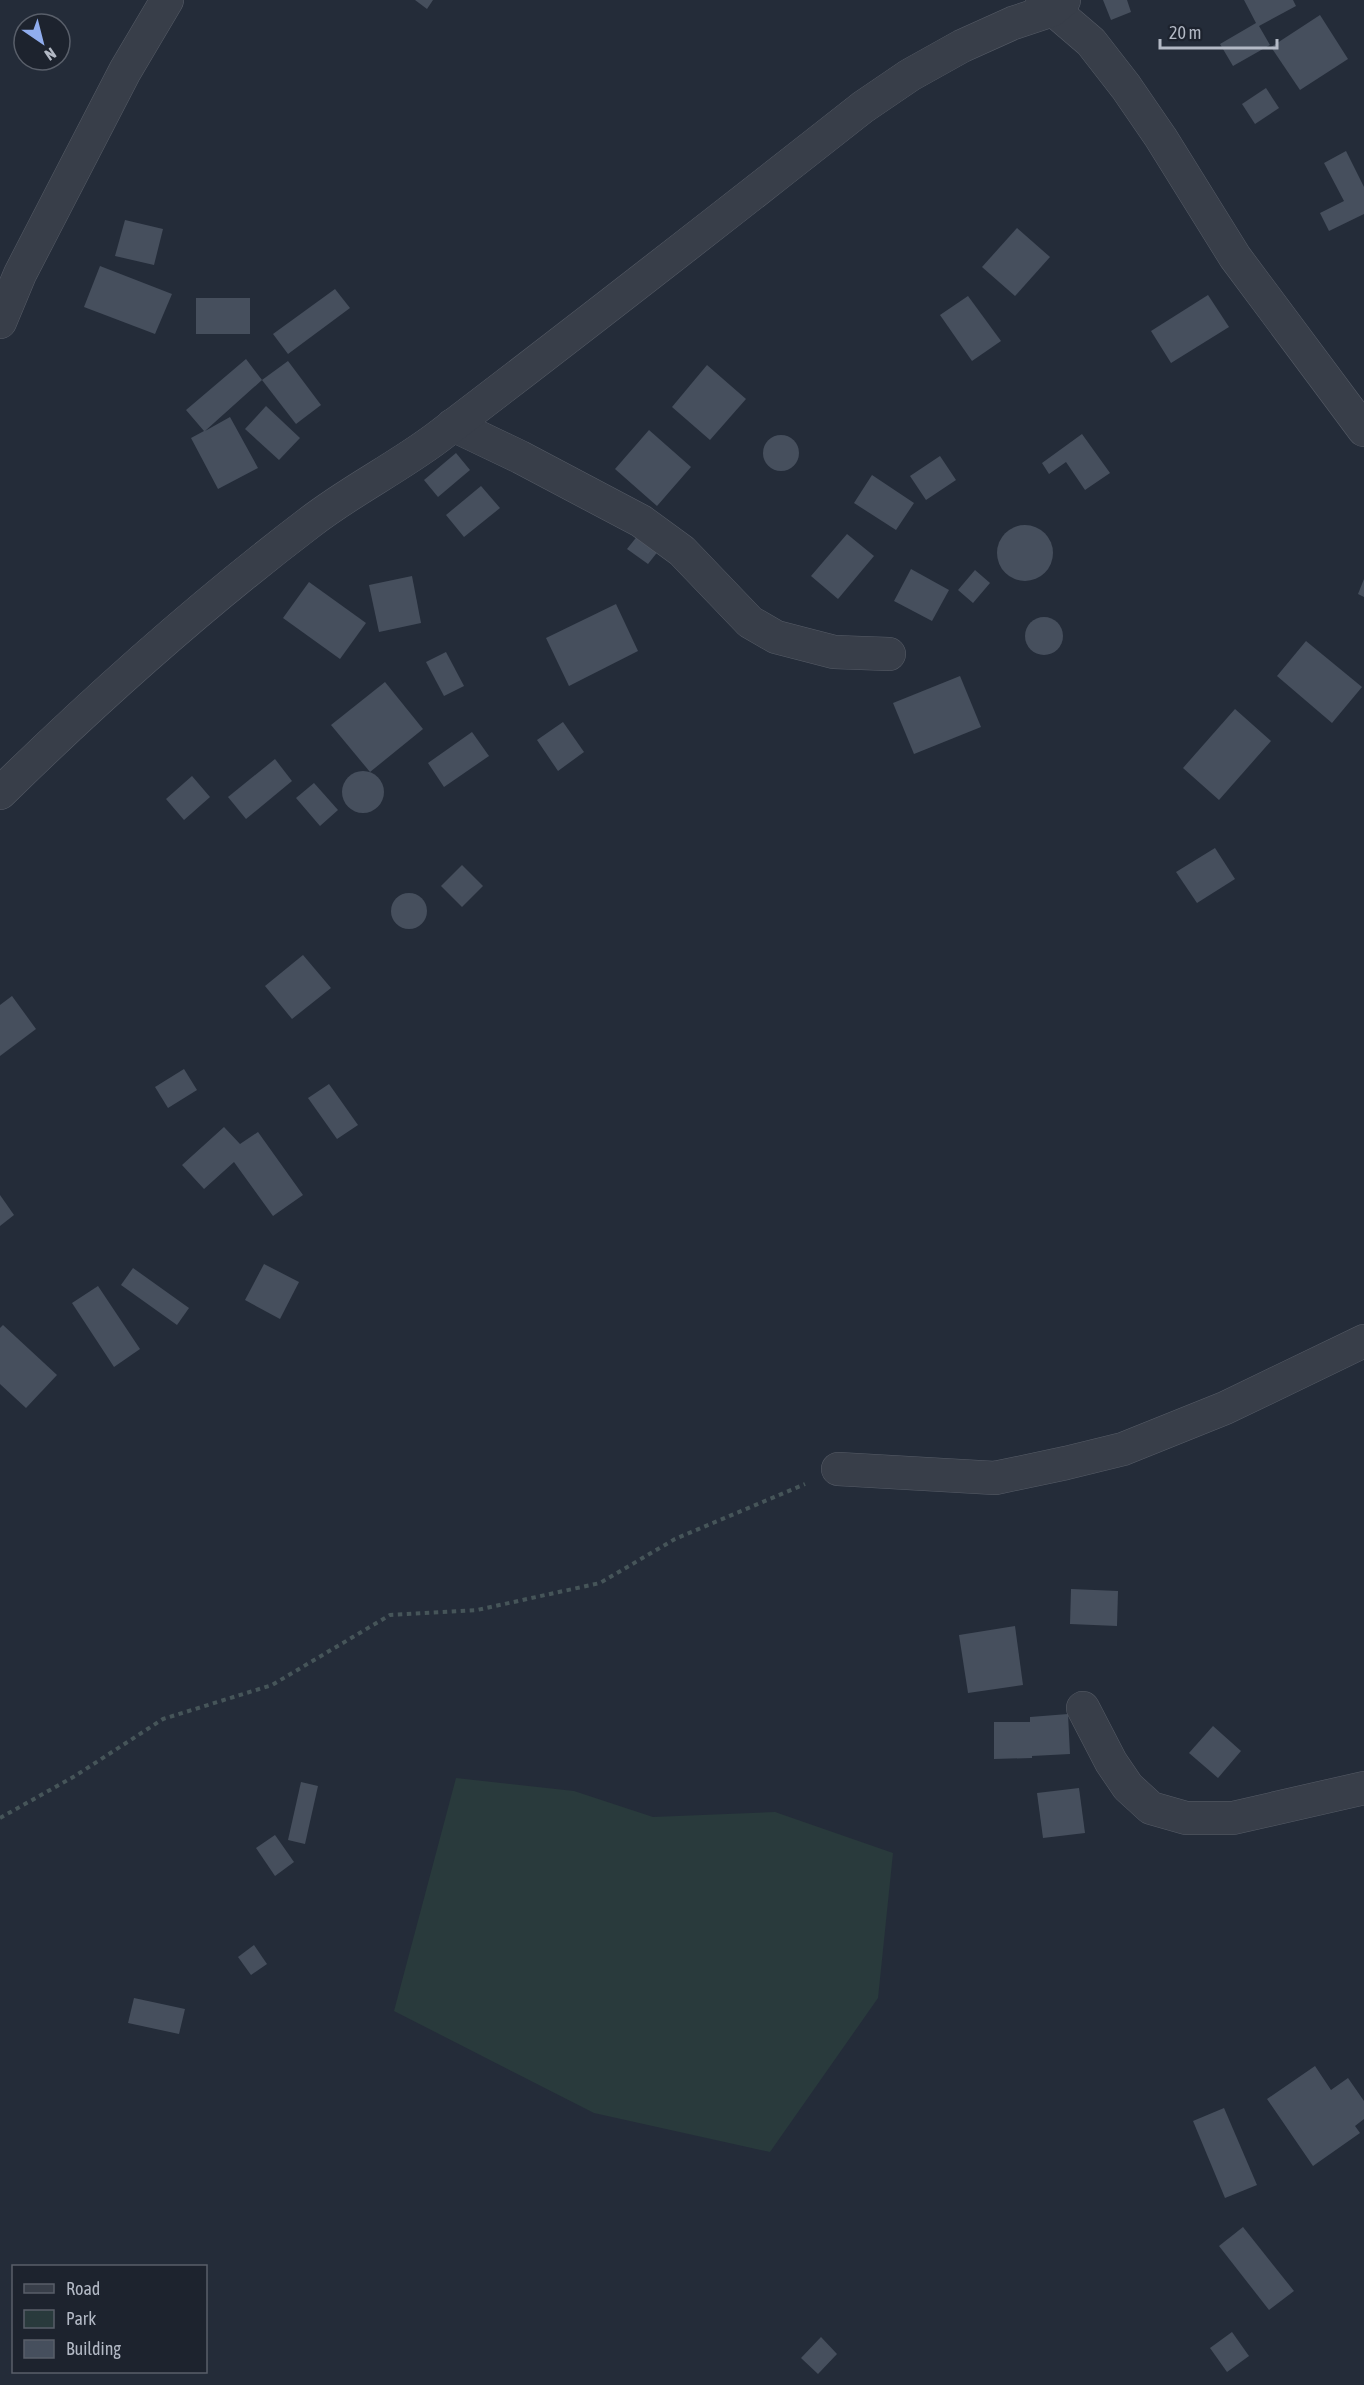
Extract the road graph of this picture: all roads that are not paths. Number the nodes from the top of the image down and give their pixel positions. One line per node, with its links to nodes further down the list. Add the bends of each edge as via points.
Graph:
1 (166, 0): 3 (street, via 25,264)
2 (1053, 3): 4 (street, via 962,46 863,107); 5 (street, via 1091,42 1126,87 1234,257)
3 (0, 322)
4 (453, 425): 6 (street, via 641,521 682,551 750,622 776,637 834,652); 7 (street, via 410,458 312,520 199,610)
5 (1364, 430)
6 (889, 654)
7 (0, 793)
8 (1364, 1341): 9 (street, via 1225,1408 1123,1449 1066,1463 995,1478)
9 (838, 1469)
10 (1083, 1708): 11 (street, via 1128,1787 1151,1808 1186,1818 1233,1818)
11 (1364, 1788)

